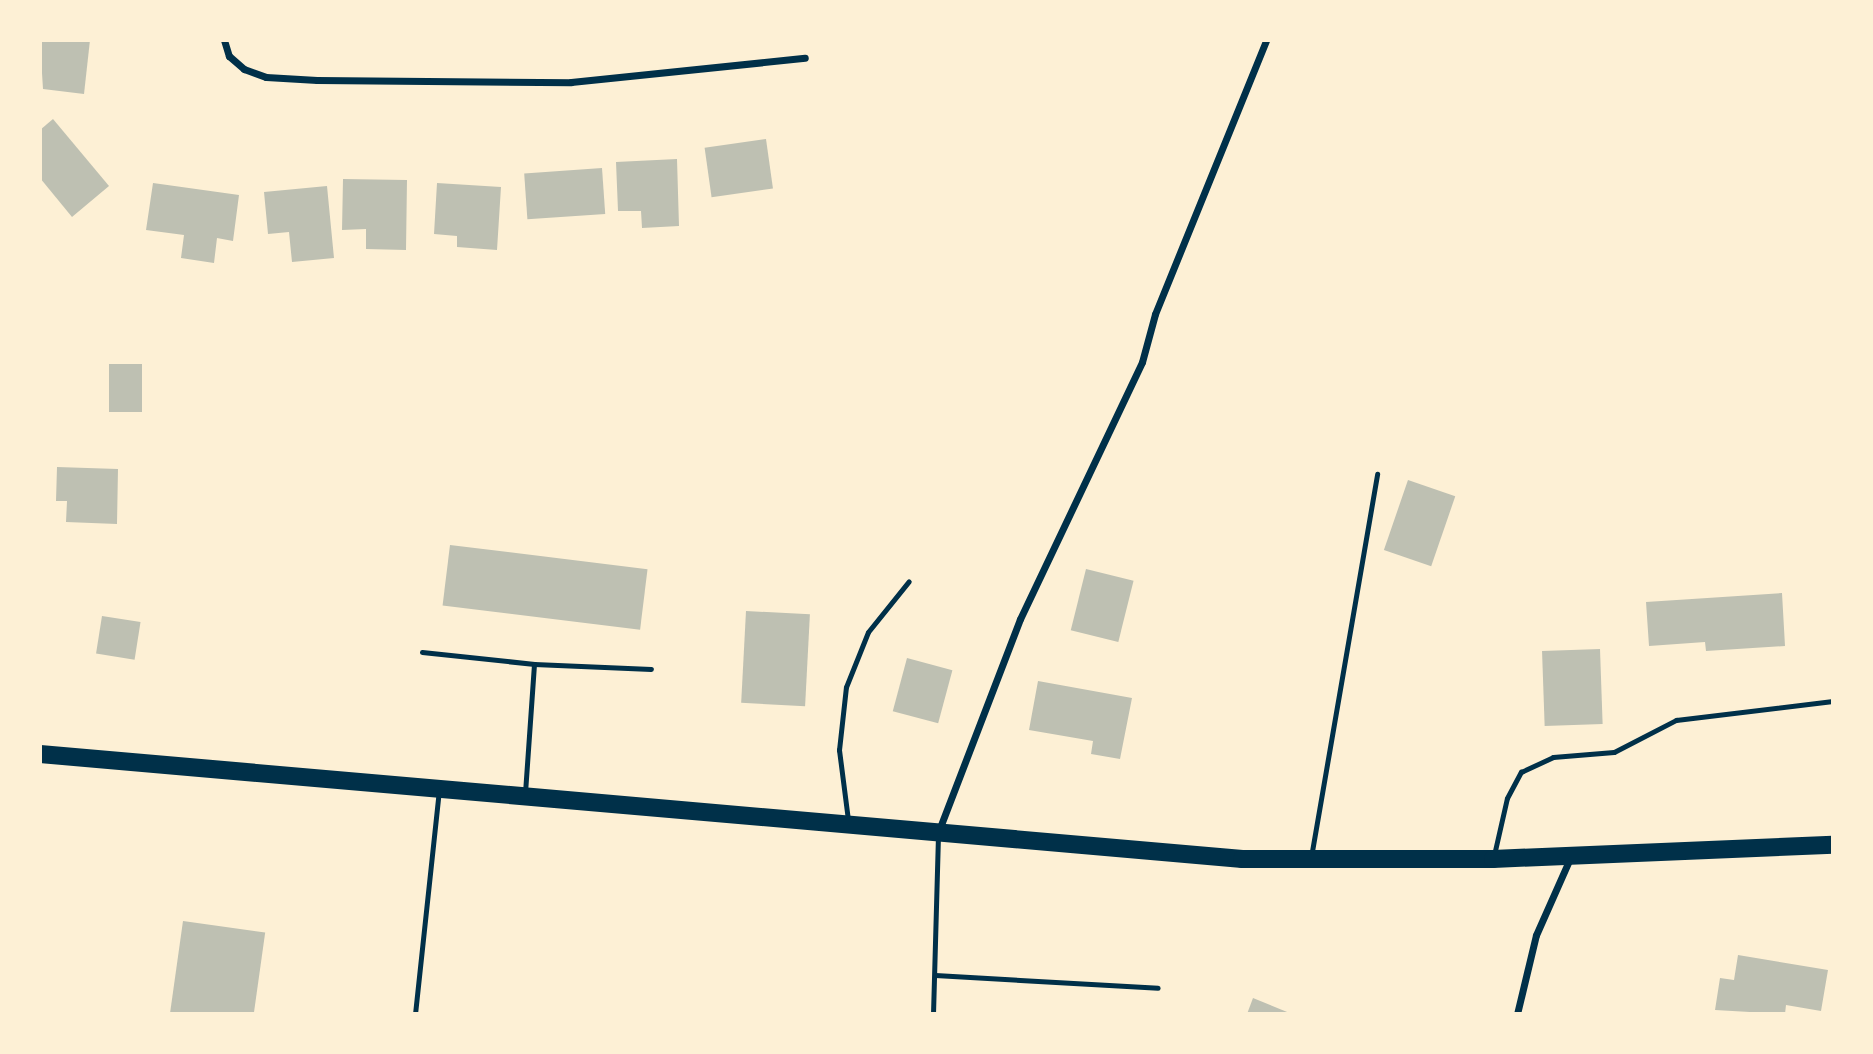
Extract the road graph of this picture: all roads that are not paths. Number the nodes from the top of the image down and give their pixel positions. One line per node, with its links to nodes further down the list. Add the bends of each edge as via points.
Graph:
1 (224, 40): 3 (street, via 229,56 244,69 266,77 317,80 571,82)
2 (1266, 40): 14 (street, via 1155,314 1142,362 1020,619)
3 (805, 58)
4 (1377, 474): 17 (lane)
5 (909, 581): 13 (lane, via 868,632 846,687 839,750)
6 (422, 653): 7 (lane)
7 (534, 664): 8 (lane); 12 (lane)
8 (651, 669)
9 (1833, 701): 18 (lane, via 1676,720 1614,752 1553,757 1521,772 1507,799)
10 (40, 754): 11 (main road)
11 (440, 786): 12 (main road); 21 (lane)
12 (525, 794): 13 (main road)
13 (848, 823): 14 (main road)
14 (938, 831): 17 (main road, via 1242,859); 19 (lane)
15 (1833, 845): 16 (main road)
16 (1572, 854): 18 (main road); 23 (street, via 1536,936)
17 (1311, 858): 18 (main road)
18 (1493, 859)
19 (934, 975): 20 (lane); 22 (lane)
20 (1158, 988)
21 (415, 1014)
22 (933, 1014)
23 (1517, 1014)

